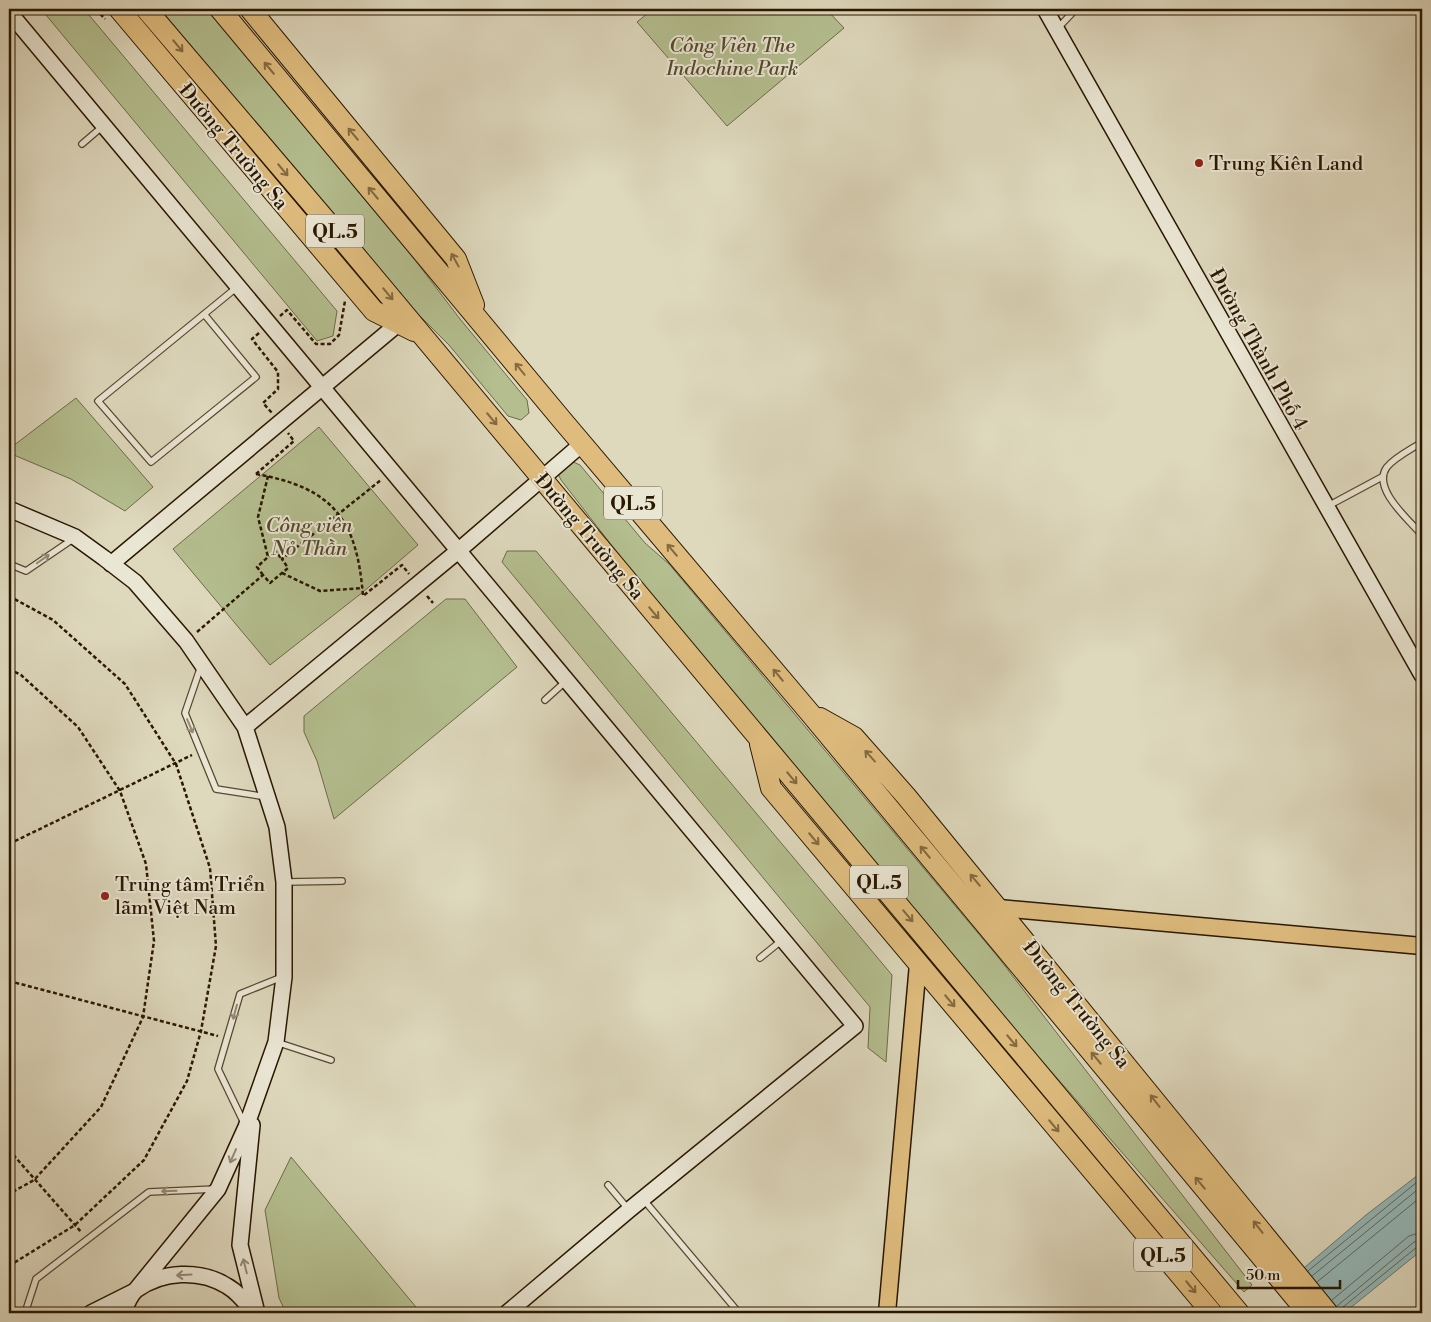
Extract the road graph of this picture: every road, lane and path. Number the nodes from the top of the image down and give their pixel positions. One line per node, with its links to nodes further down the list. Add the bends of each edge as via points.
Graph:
1 (96, 9): 8 (path)
2 (146, 9): 14 (highway, Đường Trường Sa / QL.5, one-way to 14)
3 (220, 9): 13 (highway, Đường Trường Sa / QL.5, one-way to 3)
4 (250, 9): 12 (highway, Đường Trường Sa / QL.5, one-way to 4)
5 (1045, 9): 9 (street, Đường Thành Phố 4)
6 (1076, 9): 9 (lane)
7 (9, 12): 10 (street)
8 (114, 16): 15 (highway, Đường Trường Sa / QL.5)
9 (1059, 35): 31 (street, Đường Thành Phố 4)
10 (104, 126): 11 (lane); 16 (street)
11 (82, 144)
12 (408, 200): 13 (highway); 19 (highway, Đường Trường Sa / QL.5, one-way to 12, via 456,258)
13 (391, 214): 19 (highway, Đường Trường Sa / QL.5)
14 (341, 238): 15 (highway); 22 (highway, Đường Trường Sa / QL.5, one-way to 22)
15 (324, 250): 20 (highway, Đường Trường Sa / QL.5, via 374,311)
16 (238, 286): 18 (lane); 21 (street)
17 (345, 300): 21 (path, via 339,335 330,344 316,344 287,310)
18 (204, 314): 18 (lane, via 98,401 151,462 256,377)
19 (480, 321): 26 (highway, Đường Trường Sa / QL.5, one-way to 19)
20 (398, 323): 22 (highway, Đường Trường Sa / QL.5); 23 (street)
21 (270, 324): 23 (street); 24 (path, via 252,339 278,372 278,390 263,403)
22 (421, 334): 30 (highway, Đường Trường Sa / QL.5, one-way to 30)
23 (322, 387): 24 (street); 27 (street)
24 (280, 422): 28 (path, via 294,441 256,474); 40 (street)
25 (1422, 442): 29 (lane, via 1387,467)
26 (583, 443): 30 (street); 53 (highway, Đường Trường Sa / QL.5, one-way to 26)
27 (392, 471): 33 (path); 36 (street)
28 (268, 476): 33 (path, via 308,489); 37 (path, via 258,517)
29 (1382, 477): 31 (lane); 34 (lane, via 1389,497)
30 (542, 478): 36 (street); 55 (highway, Đường Trường Sa / QL.5, one-way to 55)
31 (1326, 507): 50 (street, Đường Thành Phố 4)
32 (9, 509): 35 (street)
33 (340, 513): 38 (path); 44 (path, via 354,540)
34 (1422, 535)
35 (75, 537): 39 (lane, one-way to 35, via 26,571); 40 (street)
36 (458, 551): 43 (street); 51 (street)
37 (268, 557): 38 (path, via 275,551); 42 (path, via 256,567)
38 (282, 559): 41 (path, via 288,568)
39 (9, 564)
40 (111, 564): 47 (street, via 135,582)
41 (282, 573): 42 (path, via 270,583); 44 (path, via 320,591)
42 (263, 575): 47 (path)
43 (417, 584): 44 (path, via 402,565 363,596); 46 (path); 54 (street)
44 (362, 588)
45 (9, 596): 57 (path, via 53,620 125,684)
46 (433, 603)
47 (186, 641): 48 (street)
48 (202, 664): 54 (street); 56 (lane, one-way to 56, via 185,713)
49 (9, 669): 58 (path, via 21,675 78,727)
50 (1422, 675)
51 (567, 680): 52 (lane); 64 (street)
52 (545, 700)
53 (810, 713): 63 (highway, Đường Trường Sa / QL.5, one-way to 53, via 854,737); 87 (highway, Đường Trường Sa / QL.5, one-way to 53)
54 (245, 727): 59 (street)
55 (758, 738): 67 (highway, Đường Trường Sa / QL.5, one-way to 67, via 772,788); 89 (highway, Đường Trường Sa / QL.5, one-way to 89)
56 (200, 751): 57 (path); 59 (lane, via 216,789)
57 (176, 764): 58 (path); 71 (path, via 210,868 216,946)
58 (120, 791): 60 (path); 70 (path, via 146,864 154,941)
59 (269, 797): 62 (street, via 277,827)
60 (9, 844)
61 (342, 881): 62 (lane)
62 (284, 882): 68 (street)
63 (999, 908): 65 (main road); 87 (highway, Đường Trường Sa / QL.5, one-way to 63)
64 (783, 939): 66 (lane); 82 (street, via 855,1026)
65 (1422, 946)
66 (760, 958)
67 (918, 964): 96 (main road); 97 (highway, Đường Trường Sa / QL.5, one-way to 97)
68 (284, 976): 72 (lane, one-way to 72, via 240,994); 73 (street)
69 (9, 981): 70 (path)
70 (142, 1017): 71 (path); 78 (path, via 101,1107)
71 (201, 1031): 72 (path); 84 (path, via 187,1081 144,1160)
72 (227, 1039): 76 (lane, via 218,1069)
73 (276, 1042): 74 (lane); 75 (street)
74 (331, 1060)
75 (253, 1111): 76 (street); 93 (street, one-way to 75, via 240,1245)
76 (246, 1127): 80 (street, one-way to 80)
77 (9, 1150): 78 (path)
78 (34, 1180): 81 (path); 84 (path)
79 (608, 1185): 83 (lane)
80 (218, 1189): 85 (lane, one-way to 85, via 150,1192); 88 (street)
81 (9, 1194)
82 (643, 1199): 83 (street); 95 (lane)
83 (629, 1210): 94 (street)
84 (75, 1225): 85 (path); 86 (path)
85 (88, 1240): 90 (lane, via 36,1278)
86 (9, 1266)
87 (1281, 1270): 98 (highway, Đường Trường Sa / QL.5); 99 (highway, Đường Trường Sa / QL.5)
88 (135, 1291): 91 (street); 92 (street); 93 (street, one-way to 88, via 228,1286 208,1276 185,1274 162,1278)
89 (1237, 1311)
90 (25, 1313)
91 (91, 1313)
92 (123, 1313)
93 (255, 1313)
94 (507, 1313)
95 (739, 1313)
96 (887, 1313)
97 (1212, 1313)
98 (1308, 1313)
99 (1328, 1313)

